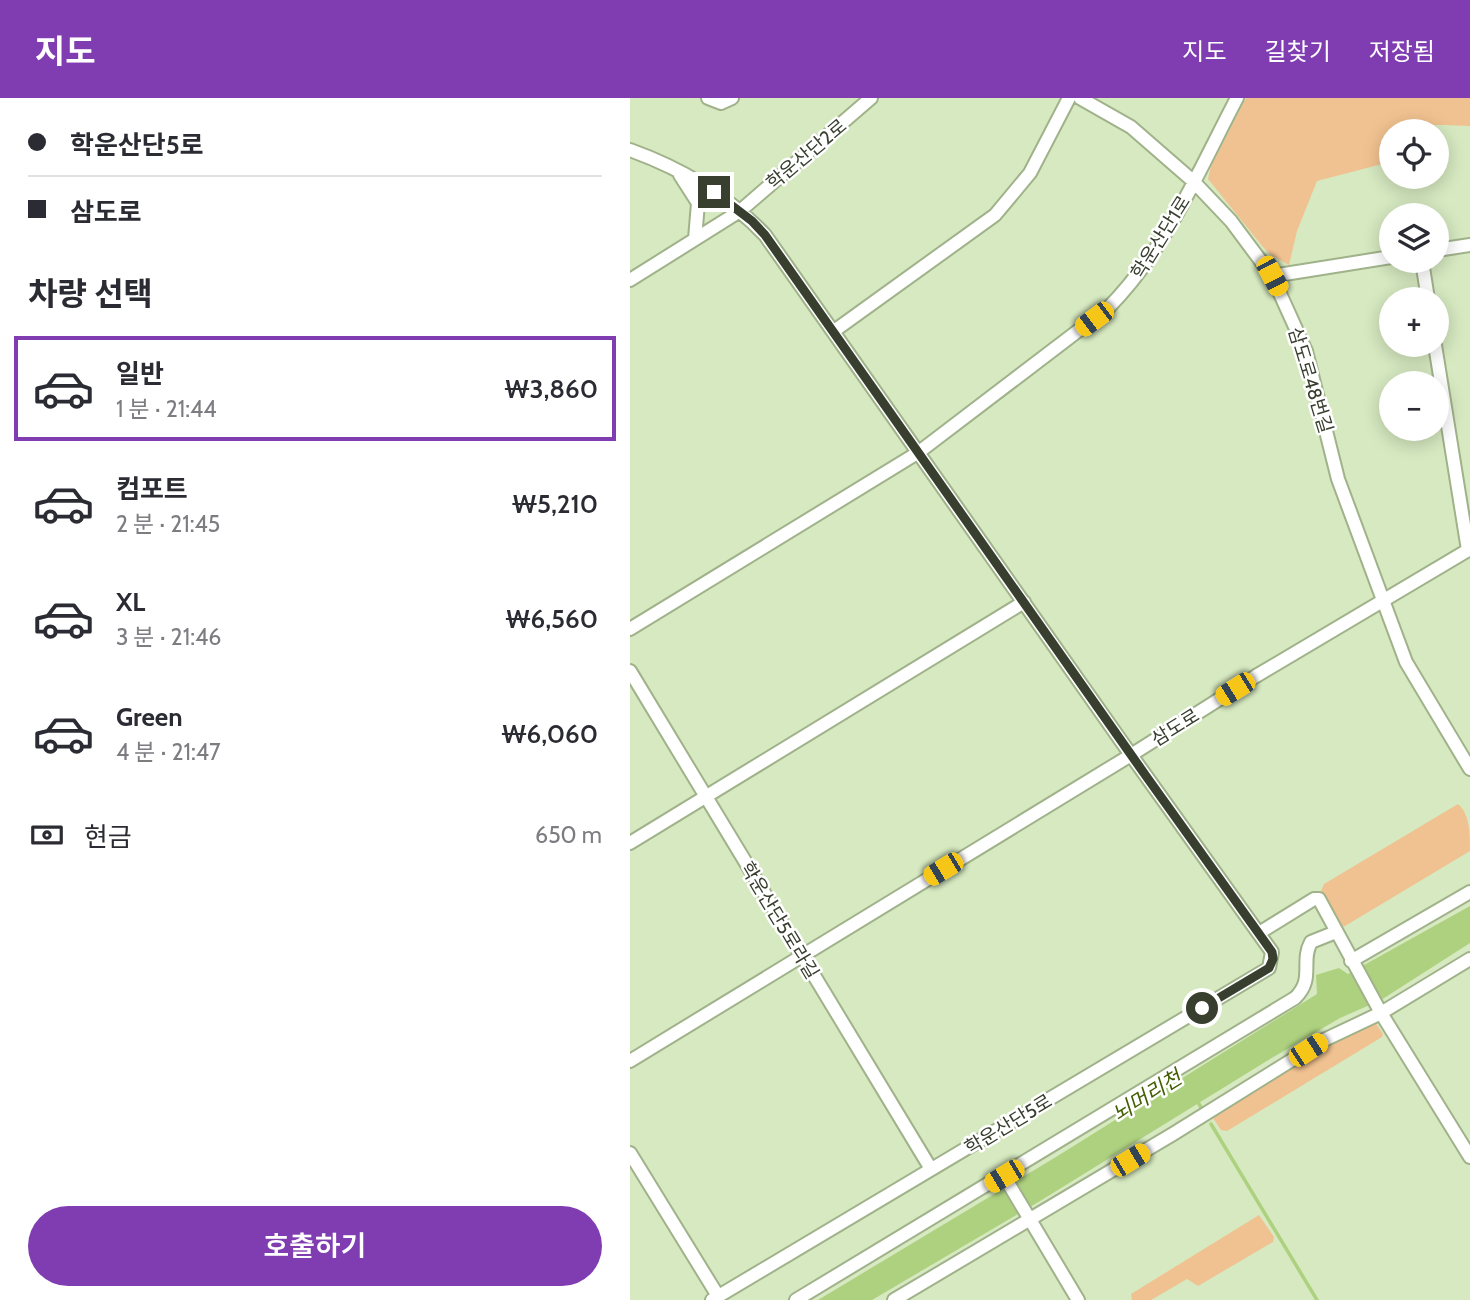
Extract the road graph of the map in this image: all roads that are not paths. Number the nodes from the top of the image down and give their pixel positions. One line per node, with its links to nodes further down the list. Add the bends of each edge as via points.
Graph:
1 (708, 98): 2 (street, via 720,103)
2 (732, 98)
3 (871, 98): 10 (street, 학운산단2로)
4 (1069, 98): 17 (street, via 1030,173 995,215)
5 (1080, 98): 9 (street, 삼도로48번길, via 1142,135)
6 (1237, 98): 9 (street, 학운산단1로)
7 (630, 150): 8 (street, 삼도로)
8 (675, 169): 10 (street, 삼도로); 11 (street, via 698,203)
9 (1194, 181): 15 (street, 삼도로48번길); 19 (street, 학운산단1로, via 1150,259 1108,308)
10 (740, 211): 11 (street, 학운산단2로); 17 (street, 삼도로, via 765,235)
11 (695, 240): 16 (street, 학운산단2로)
12 (1470, 245): 13 (street)
13 (1449, 248)
14 (1379, 259): 15 (street)
15 (1272, 276): 21 (street, 삼도로48번길, via 1306,351 1338,480)
16 (630, 279)
17 (834, 331): 19 (street, 삼도로)
18 (1437, 357): 20 (street)
19 (919, 452): 22 (street, 삼도로); 23 (street, 학운산단1로)
20 (1469, 550): 21 (street, 삼도로)
21 (1383, 600): 25 (street, 삼도로); 26 (street, 삼도로48번길, via 1411,672)
22 (1024, 602): 25 (street, 삼도로); 27 (street)
23 (630, 629)
24 (630, 671): 27 (street, 학운산단5로라길)
25 (1131, 755): 31 (street, 학운산단5로); 32 (street)
26 (1470, 769)
27 (705, 796): 28 (street); 32 (street, 학운산단5로라길)
28 (630, 843)
29 (1470, 892): 34 (street)
30 (1336, 932): 31 (street, via 1319,899 1314,898); 34 (street); 40 (street, via 1307,948 1306,984 1295,998)
31 (1259, 933): 39 (street, 학운산단5로, via 1272,952 1269,968)
32 (801, 955): 36 (street); 39 (street, 학운산단5로라길)
33 (1470, 959): 35 (street)
34 (1351, 961): 35 (street)
35 (1379, 1010): 38 (street); 41 (street)
36 (630, 1061)
37 (630, 1153): 42 (street)
38 (1470, 1157)
39 (931, 1169): 42 (street, 학운산단5로)
40 (1004, 1176): 41 (street); 43 (street)
41 (1029, 1219): 44 (street); 45 (street)
42 (715, 1298)
43 (796, 1300)
44 (894, 1300)
45 (1077, 1300)

